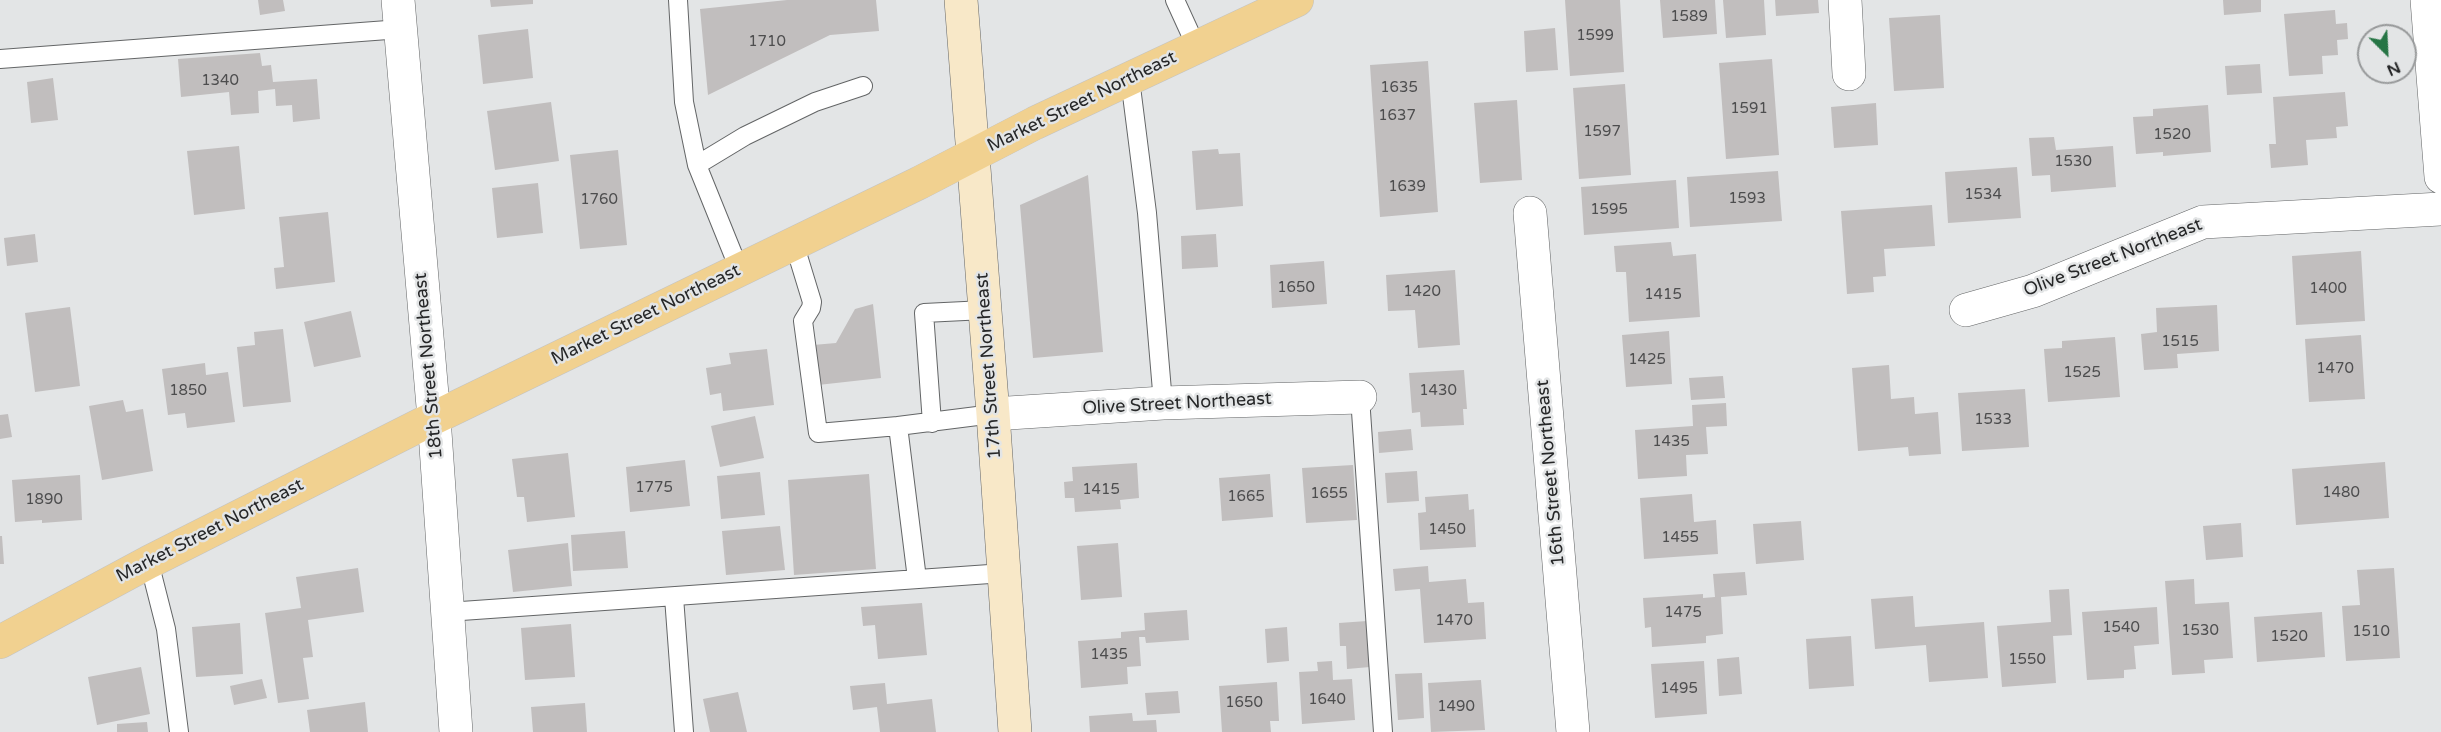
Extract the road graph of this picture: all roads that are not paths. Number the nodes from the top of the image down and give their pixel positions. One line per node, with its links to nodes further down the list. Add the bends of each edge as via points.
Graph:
1 (678, 0): 15 (lane, via 684,102)
2 (961, 0): 14 (main road, 17th Street Northeast)
3 (1175, 0): 8 (lane)
4 (1845, 0): 10 (street)
5 (2427, 0): 12 (street)
6 (1290, 2): 8 (main road, Market Street Northeast)
7 (399, 15): 9 (lane); 26 (street, 18th Street Northeast)
8 (1196, 46): 11 (main road, Market Street Northeast)
9 (0, 59)
10 (1849, 74)
11 (1130, 79): 14 (main road, Market Street Northeast); 24 (lane, via 1147,213)
12 (2437, 82): 16 (street)
13 (864, 86): 15 (lane, via 815,102)
14 (973, 156): 19 (main road, Market Street Northeast); 21 (main road, 17th Street Northeast)
15 (697, 165): 20 (lane)
16 (2441, 177)
17 (2441, 209): 22 (street, Olive Street Northeast, via 2203,222 2033,291)
18 (1530, 213): 40 (street, 16th Street Northeast)
19 (794, 243): 20 (main road, Market Street Northeast); 28 (lane, via 812,302 803,321 818,433)
20 (739, 269): 26 (main road, Market Street Northeast)
21 (985, 310): 25 (main road, 17th Street Northeast); 27 (lane, via 924,313)
22 (1966, 310)
23 (1360, 397): 24 (street, Olive Street Northeast); 39 (lane)
24 (1163, 403): 25 (street, Olive Street Northeast)
25 (993, 414): 27 (lane); 30 (main road, 17th Street Northeast)
26 (434, 418): 29 (main road, Market Street Northeast); 33 (street, 18th Street Northeast)
27 (932, 423): 28 (lane)
28 (898, 426): 31 (lane)
29 (149, 562): 34 (main road, Market Street Northeast); 35 (lane, via 166,629)
30 (1004, 573): 31 (lane); 38 (main road, 17th Street Northeast)
31 (917, 579): 32 (lane)
32 (674, 597): 33 (lane); 37 (lane)
33 (447, 612): 36 (street, 18th Street Northeast)
34 (0, 642)
35 (178, 732)
36 (456, 732)
37 (684, 732)
38 (1015, 732)
39 (1383, 732)
40 (1573, 732)

